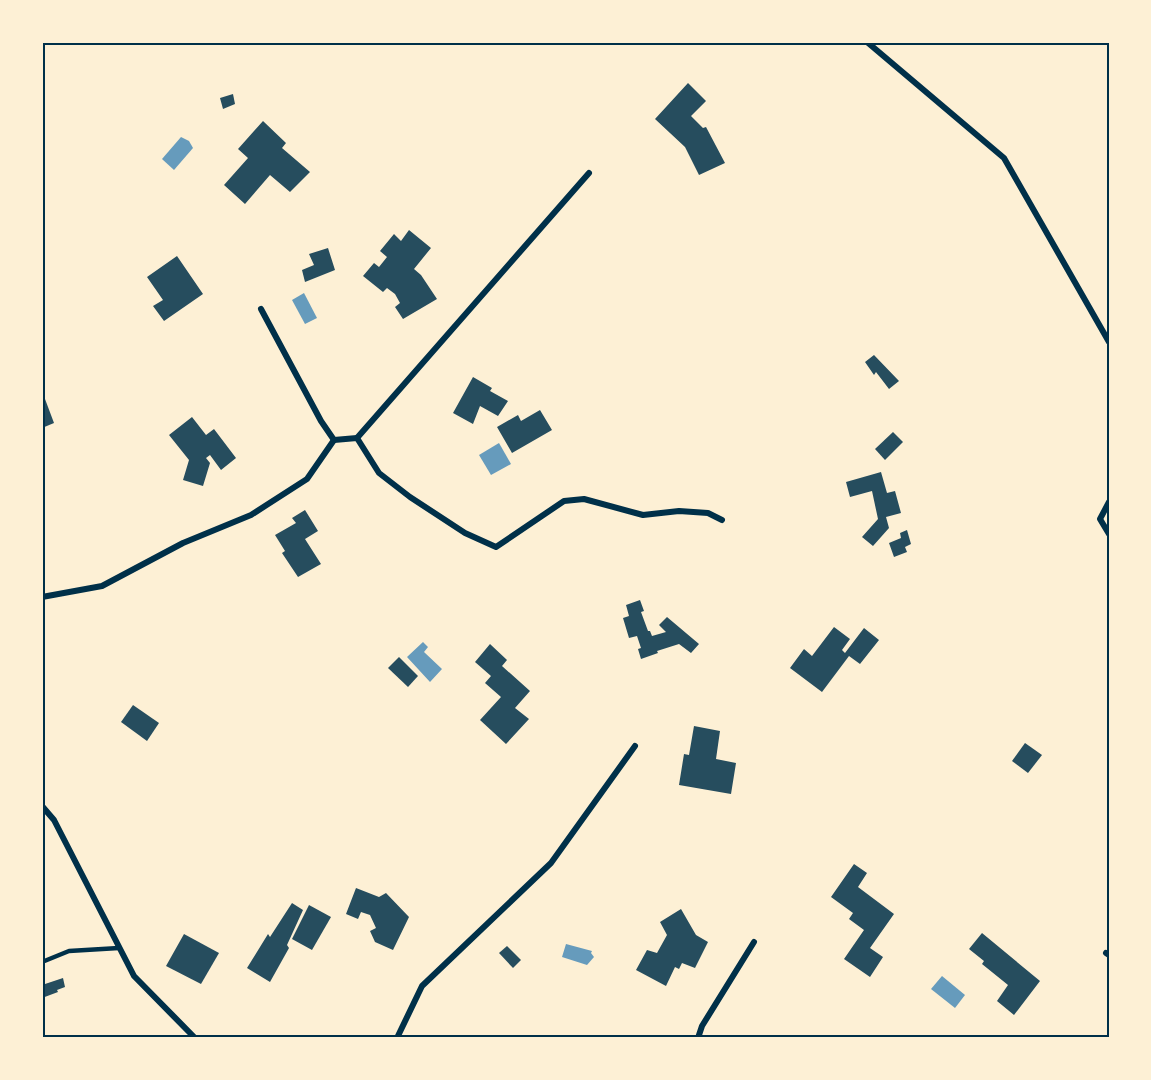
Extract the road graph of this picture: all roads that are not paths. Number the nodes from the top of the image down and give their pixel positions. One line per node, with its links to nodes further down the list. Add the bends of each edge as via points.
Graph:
1 (867, 42): 4 (street, via 1005,158)
2 (589, 173): 5 (street)
3 (261, 309): 6 (street)
4 (1109, 342)
5 (357, 438): 6 (street); 8 (street, via 379,473 465,533 496,547 564,501 584,499 643,515 679,511 708,513)
6 (334, 440): 10 (street, via 307,479 251,514 183,543 102,585)
7 (1109, 502): 9 (street, via 1100,519)
8 (722, 519)
9 (1109, 534)
10 (42, 597)
11 (635, 746): 17 (street, via 550,862 422,986)
12 (42, 806): 14 (street, via 54,820)
13 (754, 942): 18 (street)
14 (119, 948): 15 (lane, via 69,951); 16 (street, via 134,976)
15 (42, 962)
16 (195, 1038)
17 (397, 1038)
18 (698, 1038)

